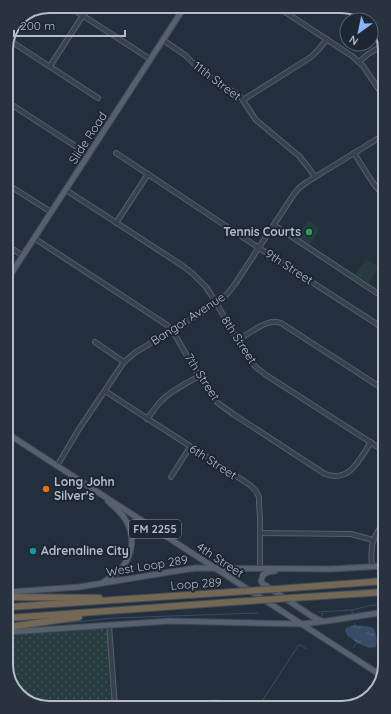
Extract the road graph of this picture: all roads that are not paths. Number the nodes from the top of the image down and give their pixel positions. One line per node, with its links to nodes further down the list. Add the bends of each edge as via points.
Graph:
1 (78, 13): 5 (street)
2 (85, 13): 5 (street)
3 (180, 13): 7 (main road, Slide Road)
4 (290, 13): 6 (street)
5 (83, 16): 10 (street); 12 (street)
6 (327, 39): 11 (street); 15 (street, via 311,57)
7 (163, 40): 10 (main road, Slide Road); 15 (street, 11th Street)
8 (14, 43): 12 (street)
9 (378, 48): 11 (street)
10 (150, 60): 20 (main road, Slide Road)
11 (360, 62): 13 (street)
12 (50, 66): 14 (street)
13 (378, 88)
14 (98, 98)
15 (243, 100): 22 (street, 11th Street, via 256,120 299,156)
16 (13, 106): 20 (street)
17 (378, 138): 19 (street, Bangor Avenue)
18 (116, 153): 21 (street, 9th Street)
19 (354, 153): 22 (street, Bangor Avenue); 24 (street)
20 (89, 155): 25 (main road, Slide Road)
21 (148, 174): 27 (street); 30 (street, 9th Street)
22 (315, 178): 28 (street, Bangor Avenue, via 299,188)
23 (13, 188): 26 (street)
24 (378, 189)
25 (66, 190): 26 (main road, Slide Road); 27 (street, 8th Street)
26 (51, 212): 29 (main road, Slide Road)
27 (116, 223): 35 (street, 8th Street, via 192,273 206,287)
28 (274, 225): 30 (street, Bangor Avenue); 34 (street)
29 (34, 238): 32 (main road, Slide Road); 37 (street, 7th Street)
30 (259, 248): 35 (street, Bangor Avenue, via 235,284); 36 (street, 9th Street)
31 (13, 249): 32 (street)
32 (23, 256): 33 (main road, Slide Road)
33 (13, 271)
34 (378, 293)
35 (216, 304): 37 (street, Bangor Avenue); 38 (street, 8th Street)
36 (378, 325)
37 (172, 330): 40 (street, Bangor Avenue); 41 (street, 7th Street)
38 (238, 340): 42 (street, via 269,322 281,323); 46 (street, 8th Street, via 250,361 266,375)
39 (95, 342): 40 (street)
40 (124, 362): 43 (street, Bangor Avenue)
41 (199, 376): 44 (street, via 168,395); 50 (street, 7th Street, via 212,396 224,408)
42 (378, 385)
43 (104, 391): 44 (street, 6th Street); 49 (street, Bangor Avenue)
44 (147, 419): 47 (street, 6th Street)
45 (13, 437): 49 (main road, 4th Street / FM 2255)
46 (371, 442): 48 (street, 8th Street); 50 (street, 7th Street, via 349,472 340,476 330,476)
47 (190, 447): 51 (street); 55 (street, 6th Street, via 256,491)
48 (378, 447)
49 (57, 466): 53 (main road, 4th Street / FM 2255)
50 (321, 472): 52 (street)
51 (171, 477)
52 (318, 477)
53 (102, 495): 62 (main road, 4th Street / FM 2255); 65 (main road, via 125,519 132,541 130,555 123,566)
54 (378, 531): 58 (street)
55 (260, 533): 56 (street); 61 (street, 6th Street)
56 (316, 533): 57 (street); 58 (street, via 351,534)
57 (316, 538)
58 (373, 540): 60 (street)
59 (378, 566): 60 (main road, West Loop 289)
60 (372, 567): 63 (main road, West Loop 289)
61 (260, 568): 62 (main road, West Loop 289); 63 (main road, West Loop 289)
62 (216, 569): 65 (main road, West Loop 289, via 196,568); 75 (main road, 4th Street / FM 2255)
63 (296, 569): 74 (main road, via 268,572 263,575 261,581 310,615)
64 (378, 581): 69 (highway, Loop 289, bridge)
65 (102, 584): 66 (main road, West Loop 289)
66 (13, 592)
67 (378, 592): 71 (highway, Loop 289, bridge)
68 (13, 597): 69 (highway)
69 (132, 599): 70 (highway, Loop 289)
70 (13, 607)
71 (121, 610): 73 (highway, Loop 289); 77 (highway)
72 (378, 613): 74 (main road)
73 (13, 618)
74 (327, 622): 75 (main road)
75 (302, 624): 76 (main road, via 170,621); 79 (main road, 4th Street / FM 2255)
76 (109, 625): 78 (main road); 80 (street)
77 (13, 626)
78 (13, 632)
79 (377, 673)
80 (115, 701)

